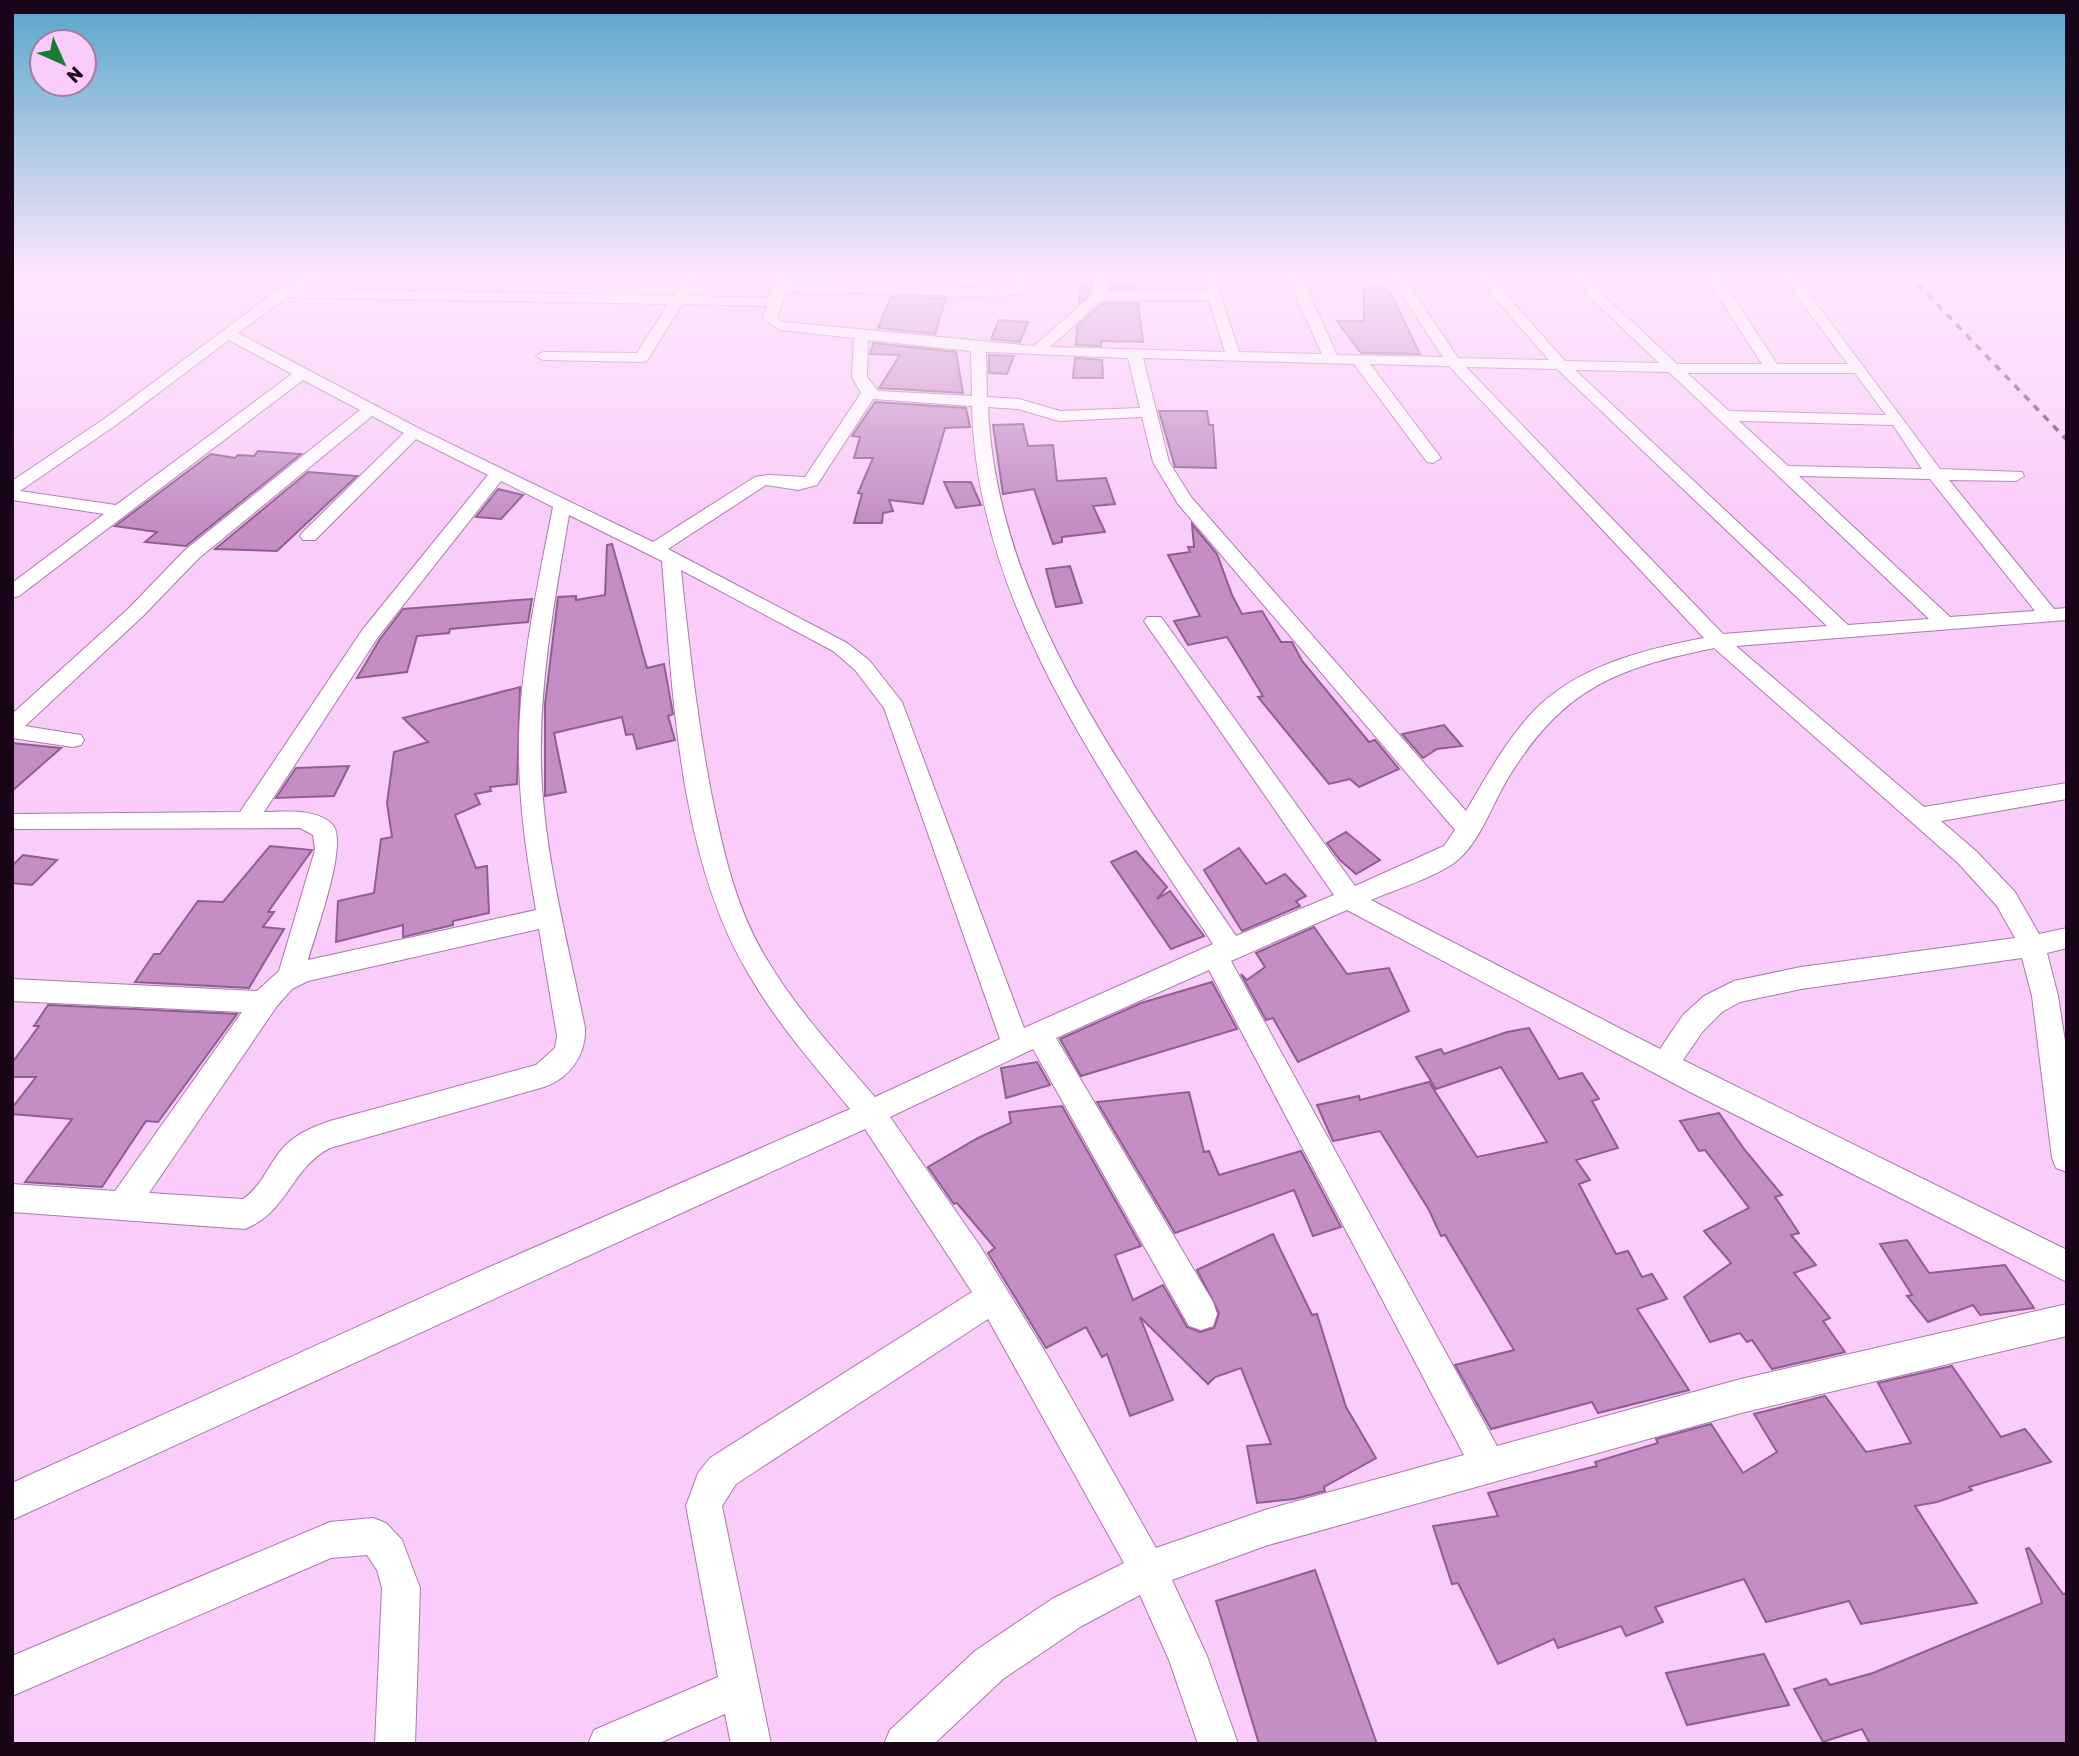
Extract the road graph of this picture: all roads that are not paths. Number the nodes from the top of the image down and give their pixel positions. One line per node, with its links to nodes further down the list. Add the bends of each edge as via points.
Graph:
1 (199, 356): 34 (street)
2 (270, 356): 21 (street)
3 (542, 356): 4 (street)
4 (643, 356)
5 (861, 356): 22 (street, via 859,381)
6 (978, 356): 23 (street)
7 (1134, 356): 25 (street)
8 (1264, 356): 14 (street)
9 (1449, 356): 16 (street)
10 (1553, 356): 17 (street)
11 (1658, 356): 18 (street)
12 (1763, 356): 19 (street)
13 (1850, 356): 20 (street)
14 (1331, 358): 15 (street)
15 (1358, 359): 16 (street); 29 (street)
16 (1453, 362): 17 (street); 45 (street)
17 (1560, 364): 18 (street); 44 (street)
18 (1670, 368): 19 (street); 26 (street)
19 (1771, 368): 20 (street)
20 (1860, 369): 27 (street)
21 (302, 373): 24 (street); 37 (street)
22 (869, 393): 23 (street); 39 (street, via 811,481 797,486 761,481)
23 (980, 403): 25 (street, via 1019,404 1059,416); 57 (street, via 987,480 1019,586 1063,678)
24 (371, 409): 28 (street); 46 (street, via 192,554)
25 (1149, 412): 52 (street, via 1161,462 1184,500)
26 (1722, 416): 27 (street); 30 (street)
27 (1898, 420): 32 (street)
28 (414, 432): 31 (street); 38 (street)
29 (1433, 458)
30 (1782, 471): 32 (street); 43 (street)
31 (499, 473): 36 (street); 51 (street, via 370,633)
32 (1935, 474): 33 (street); 41 (street)
33 (2016, 476)
34 (12, 489)
35 (12, 495): 37 (street)
36 (562, 505): 39 (street); 54 (street, via 538,643 530,769)
37 (120, 511): 40 (street)
38 (309, 536)
39 (663, 554): 61 (street, via 840,647 880,685 894,707); 63 (street, via 685,712 714,867 757,967 803,1032)
40 (12, 592)
41 (2058, 615): 43 (street)
42 (1154, 621): 53 (street)
43 (1945, 622): 44 (street)
44 (1842, 630): 45 (street)
45 (1718, 641): 49 (street); 52 (street, via 1660,653 1606,673 1562,697 1536,722 1502,770)
46 (12, 729): 47 (street)
47 (73, 740)
48 (2067, 791): 49 (street)
49 (1920, 816): 56 (street, via 2006,899)
50 (17, 821): 51 (street)
51 (246, 821): 58 (street, via 303,820 324,830 328,840)
52 (1469, 830): 53 (street, via 1442,858)
53 (1349, 897): 57 (street); 62 (street)
54 (551, 916): 58 (street); 66 (street, via 572,1042 558,1065 544,1074 330,1134 309,1144 292,1159 267,1201 246,1214)
55 (2067, 937): 56 (street)
56 (2032, 946): 62 (street, via 1801,978 1734,992 1693,1023); 64 (street, via 2045,996)
57 (1222, 951): 61 (street); 71 (street)
58 (290, 977): 60 (street)
59 (12, 990): 60 (street)
60 (265, 1002): 66 (street)
61 (1027, 1039): 63 (street); 69 (street)
62 (1665, 1064): 67 (street)
63 (870, 1112): 68 (street); 72 (street)
64 (2066, 1151)
65 (12, 1198): 66 (street)
66 (122, 1206)
67 (2067, 1267)
68 (993, 1297): 73 (street); 75 (street, via 723,1471 711,1486 704,1506)
69 (1201, 1314)
70 (2067, 1320): 71 (street, via 1741,1396)
71 (1489, 1466): 73 (street, via 1265,1528)
72 (12, 1502)
73 (1148, 1570): 79 (street, via 1066,1613 989,1665); 80 (street, via 1187,1656)
74 (12, 1675): 76 (street, via 330,1540 373,1536 386,1546 401,1588)
75 (740, 1688): 77 (street); 78 (street)
76 (395, 1744)
77 (608, 1744)
78 (751, 1744)
79 (904, 1744)
80 (1218, 1744)

